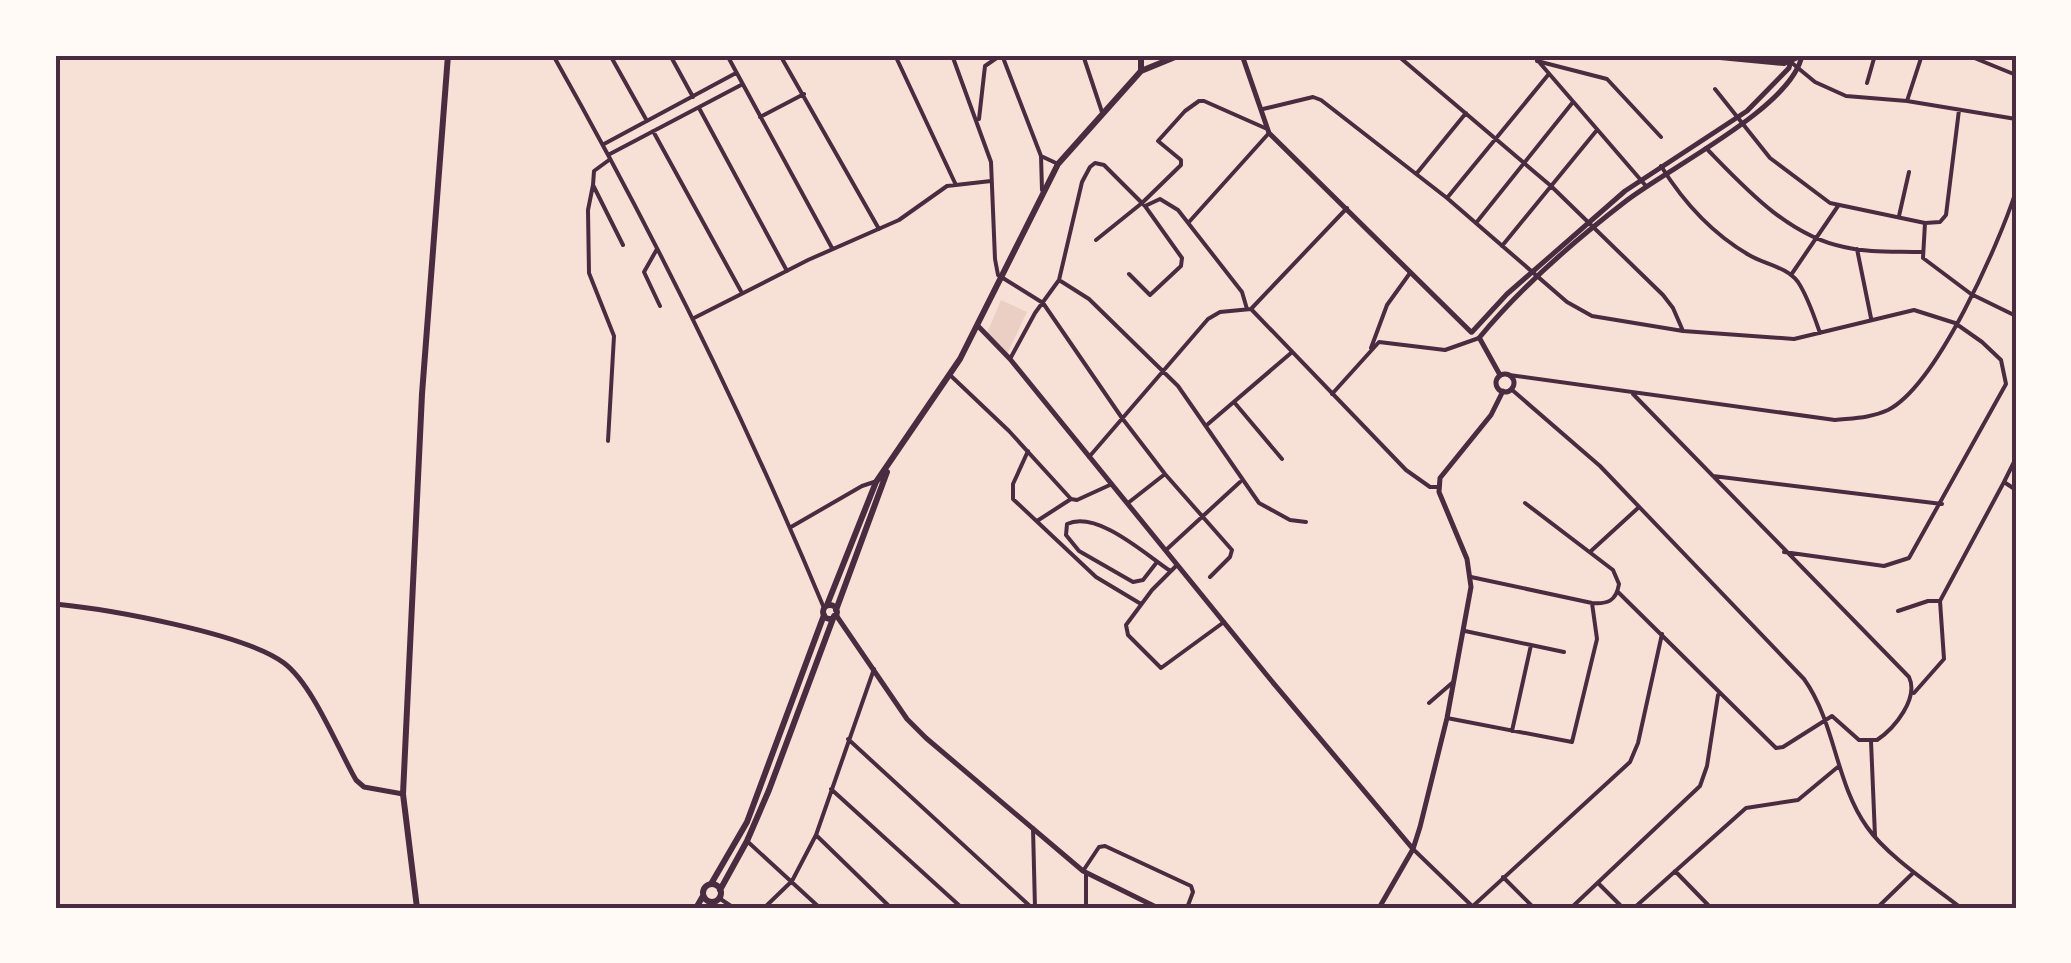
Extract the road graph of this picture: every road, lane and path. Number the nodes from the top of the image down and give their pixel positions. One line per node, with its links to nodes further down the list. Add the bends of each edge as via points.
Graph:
1 (448, 55): 179 (main road, via 422,394)
2 (553, 55): 51 (street)
3 (610, 55): 43 (street)
4 (670, 55): 32 (street)
5 (727, 55): 25 (street)
6 (780, 55): 31 (street)
7 (895, 55): 62 (street)
8 (952, 55): 44 (street)
9 (1002, 55): 44 (street, via 985,66); 53 (street)
10 (1083, 55): 38 (street)
11 (1144, 55): 23 (street); 24 (main road)
12 (1242, 55): 36 (main road)
13 (1396, 55): 39 (street)
14 (1532, 55): 21 (street)
15 (1698, 55): 22 (main road)
16 (1802, 55): 22 (main road)
17 (1875, 55): 28 (street)
18 (1922, 55): 34 (street)
19 (1967, 55): 27 (street)
20 (1170, 56): 23 (main road)
21 (1538, 61): 26 (street); 49 (street, via 1606,80)
22 (1794, 61): 34 (street, via 1815,82 1846,96); 41 (main road); 45 (main road)
23 (1153, 65): 24 (main road)
24 (1140, 72): 38 (main road)
25 (736, 73): 29 (street); 32 (street)
26 (1548, 75): 33 (street); 50 (street)
27 (2016, 75)
28 (1867, 83)
29 (742, 84): 35 (street); 40 (street)
30 (1715, 89): 41 (street)
31 (804, 94): 40 (street); 78 (street)
32 (693, 97): 43 (street)
33 (1573, 102): 46 (street); 55 (street)
34 (1907, 102): 37 (street)
35 (699, 108): 48 (street); 88 (street)
36 (1261, 109): 47 (main road); 60 (street, via 1321,100)
37 (1960, 110): 42 (street); 76 (street, via 1946,215)
38 (1102, 112): 56 (main road)
39 (1466, 113): 50 (street); 60 (street)
40 (760, 117): 84 (street)
41 (1738, 118): 45 (street); 57 (main road)
42 (2014, 120)
43 (647, 122): 51 (street)
44 (978, 124): 61 (street)
45 (1742, 125): 52 (main road); 70 (street, via 1770,158)
46 (1598, 128): 63 (street); 65 (street)
47 (1267, 130): 69 (street, via 1204,101 1194,104 1158,141 1181,165); 71 (main road); 74 (street)
48 (654, 131): 54 (street); 95 (street)
49 (1661, 137)
50 (1494, 138): 55 (street); 68 (street)
51 (603, 144): 54 (street)
52 (1706, 148): 59 (main road); 79 (street, via 1752,194)
53 (1041, 156): 56 (street); 67 (street)
54 (610, 157): 64 (street, via 594,172); 83 (street)
55 (1522, 162): 65 (street); 75 (street)
56 (1058, 164): 67 (main road)
57 (1661, 166): 59 (street); 63 (main road)
58 (1909, 172): 73 (street)
59 (1666, 173): 63 (main road); 91 (street, via 1710,228)
60 (1417, 174): 68 (street)
61 (992, 181): 62 (street); 93 (street, via 994,259)
62 (955, 183): 78 (street)
63 (1644, 183): 77 (main road)
64 (593, 185): 81 (street); 124 (street, via 590,273 614,336)
65 (1551, 186): 77 (street); 82 (street)
66 (2016, 191): 72 (street)
67 (1043, 194): 93 (main road)
68 (1446, 198): 75 (street)
69 (1144, 204): 74 (street, via 1160,200); 80 (street); 90 (street, via 1182,263 1150,295); 94 (street, via 1104,164 1090,167)
70 (1838, 206): 73 (street); 79 (street)
71 (1347, 208): 89 (main road); 99 (street)
72 (2014, 208): 96 (street)
73 (1898, 216): 76 (street)
74 (1188, 223): 99 (street)
75 (1476, 223): 82 (street)
76 (1925, 223): 86 (street)
77 (1591, 224): 87 (main road); 92 (main road); 106 (street, via 1663,295)
78 (879, 229): 84 (street)
79 (1816, 238): 85 (street); 91 (street)
80 (1096, 240)
81 (623, 245)
82 (1502, 246): 87 (street)
83 (657, 249): 98 (street, via 644,272); 101 (street)
84 (832, 249): 88 (street)
85 (1857, 250): 86 (street); 102 (street)
86 (1923, 252): 96 (street)
87 (1533, 270): 92 (street); 105 (main road)
88 (787, 271): 95 (street)
89 (1412, 271): 105 (main road); 110 (street, via 1387,305)
90 (1129, 274)
91 (1791, 274): 107 (street)
92 (1539, 277): 106 (street, via 1592,316); 108 (main road)
93 (1003, 280): 97 (street); 104 (main road)
94 (1059, 280): 97 (street); 113 (street, via 1090,299)
95 (742, 293): 101 (street)
96 (1971, 294): 100 (street); 103 (street)
97 (1043, 303): 112 (street); 122 (street)
98 (660, 306)
99 (1249, 309): 111 (street); 113 (street, via 1214,314)
100 (2016, 316)
101 (694, 318): 145 (street)
102 (1871, 319): 103 (street, via 1914,310); 107 (street)
103 (1955, 323): 120 (street, via 1908,395 1870,417 1835,420); 140 (street, via 2002,360 2007,378)
104 (979, 326): 112 (main road); 116 (main road)
105 (1472, 332): 108 (main road); 109 (street)
106 (1683, 332): 107 (street, via 1778,339)
107 (1820, 333)
108 (1479, 338): 109 (street); 114 (main road)
109 (1462, 346): 110 (street, via 1382,342)
110 (1371, 348): 119 (street)
111 (1293, 352): 119 (street); 121 (street)
112 (1010, 359): 126 (main road)
113 (1163, 371): 122 (street); 123 (street)
114 (1500, 375): 115 (main road); 118 (main road, via 1496,386)
115 (1509, 375): 117 (main road); 120 (street)
116 (950, 376): 125 (street); 133 (main road)
117 (1511, 389): 118 (main road); 141 (street)
118 (1503, 392): 135 (main road, via 1492,415 1442,473)
119 (1332, 394): 135 (street, via 1406,470)
120 (1633, 394): 130 (street)
121 (1234, 402): 123 (street); 127 (street)
122 (1122, 418): 126 (street); 129 (street)
123 (1208, 424): 131 (street)
124 (608, 441)
125 (1028, 452): 137 (street); 143 (street, via 1011,493)
126 (1089, 457): 134 (main road)
127 (1282, 458)
128 (2016, 458): 132 (street)
129 (1165, 474): 138 (street); 142 (street)
130 (1710, 475): 140 (street); 148 (street)
131 (1241, 481): 142 (street); 144 (street, via 1264,508)
132 (2004, 482): 136 (street); 155 (street)
133 (880, 484): 145 (street, via 862,486); 159 (main road); 161 (main road)
134 (1112, 484): 137 (street); 138 (main road)
135 (1439, 487): 153 (main road)
136 (2016, 490)
137 (1071, 500): 143 (street)
138 (1128, 503): 146 (main road)
139 (1525, 503): 147 (street)
140 (1942, 504): 148 (street, via 1910,558 1897,564)
141 (1638, 508): 147 (street); 173 (street, via 1792,666)
142 (1203, 517): 146 (street); 152 (street, via 1232,550)
143 (1036, 522): 158 (street, via 1096,577)
144 (1306, 522)
145 (790, 527): 159 (street)
146 (1166, 550): 150 (main road)
147 (1591, 552): 154 (street, via 1613,570)
148 (1784, 552): 170 (street, via 1909,677)
149 (1156, 562): 149 (street, via 1102,526 1068,524 1066,534 1079,551 1132,582); 151 (street)
150 (1177, 564): 151 (street); 162 (main road)
151 (1169, 570): 158 (street)
152 (1210, 577)
153 (1471, 577): 156 (street); 163 (main road)
154 (1618, 592): 156 (street, via 1607,604); 164 (street)
155 (1940, 601): 160 (street); 170 (street, via 1944,659)
156 (1592, 603): 174 (street, via 1597,639 1574,738)
157 (55, 604): 179 (main road, via 172,625 266,653 304,686 356,780)
158 (1141, 604): 162 (street, via 1126,631 1160,668)
159 (825, 609): 161 (main road, via 828,618); 190 (main road, via 747,822)
160 (1898, 611)
161 (835, 614): 167 (main road); 183 (main road)
162 (1225, 622): 184 (main road)
163 (1465, 630): 165 (street); 168 (main road)
164 (1662, 634): 169 (street); 188 (street, via 1635,754)
165 (1531, 645): 166 (street); 174 (street)
166 (1564, 652)
167 (874, 669): 175 (street); 180 (main road, via 907,719)
168 (1454, 682): 171 (street); 172 (main road)
169 (1718, 692): 173 (street, via 1776,748); 191 (street, via 1700,786)
170 (1911, 697): 176 (street, via 1890,730)
171 (1429, 702)
172 (1447, 718): 174 (street); 184 (main road)
173 (1827, 718): 176 (street); 177 (street)
174 (1512, 731)
175 (848, 739): 178 (street); 203 (street)
176 (1871, 741): 182 (street)
177 (1839, 766): 182 (street); 185 (street, via 1798,800 1746,808)
178 (831, 789): 181 (street); 202 (street)
179 (403, 794): 196 (main road)
180 (1033, 827): 186 (main road); 203 (street)
181 (816, 836): 189 (street); 201 (street)
182 (1875, 836): 187 (street)
183 (747, 841): 189 (street); 193 (main road)
184 (1412, 849): 194 (street); 207 (main road)
185 (1676, 870): 211 (street); 212 (street)
186 (1085, 872): 204 (street); 205 (main road); 206 (street, via 1105,846 1191,886)
187 (1914, 872): 195 (street); 213 (street)
188 (1503, 877): 194 (street); 208 (street)
189 (792, 881): 199 (street); 200 (street)
190 (711, 884): 192 (main road); 193 (main road)
191 (1600, 884): 209 (street); 210 (street)
192 (703, 896): 193 (main road); 197 (main road)
193 (715, 900): 198 (street)
194 (1474, 907)
195 (1958, 907)
196 (417, 908)
197 (696, 908)
198 (734, 908)
199 (764, 908)
200 (820, 908)
201 (892, 908)
202 (962, 908)
203 (1034, 908)
204 (1086, 908)
205 (1158, 908)
206 (1187, 908)
207 (1378, 908)
208 (1534, 908)
209 (1571, 908)
210 (1623, 908)
211 (1634, 908)
212 (1711, 908)
213 (1877, 908)

